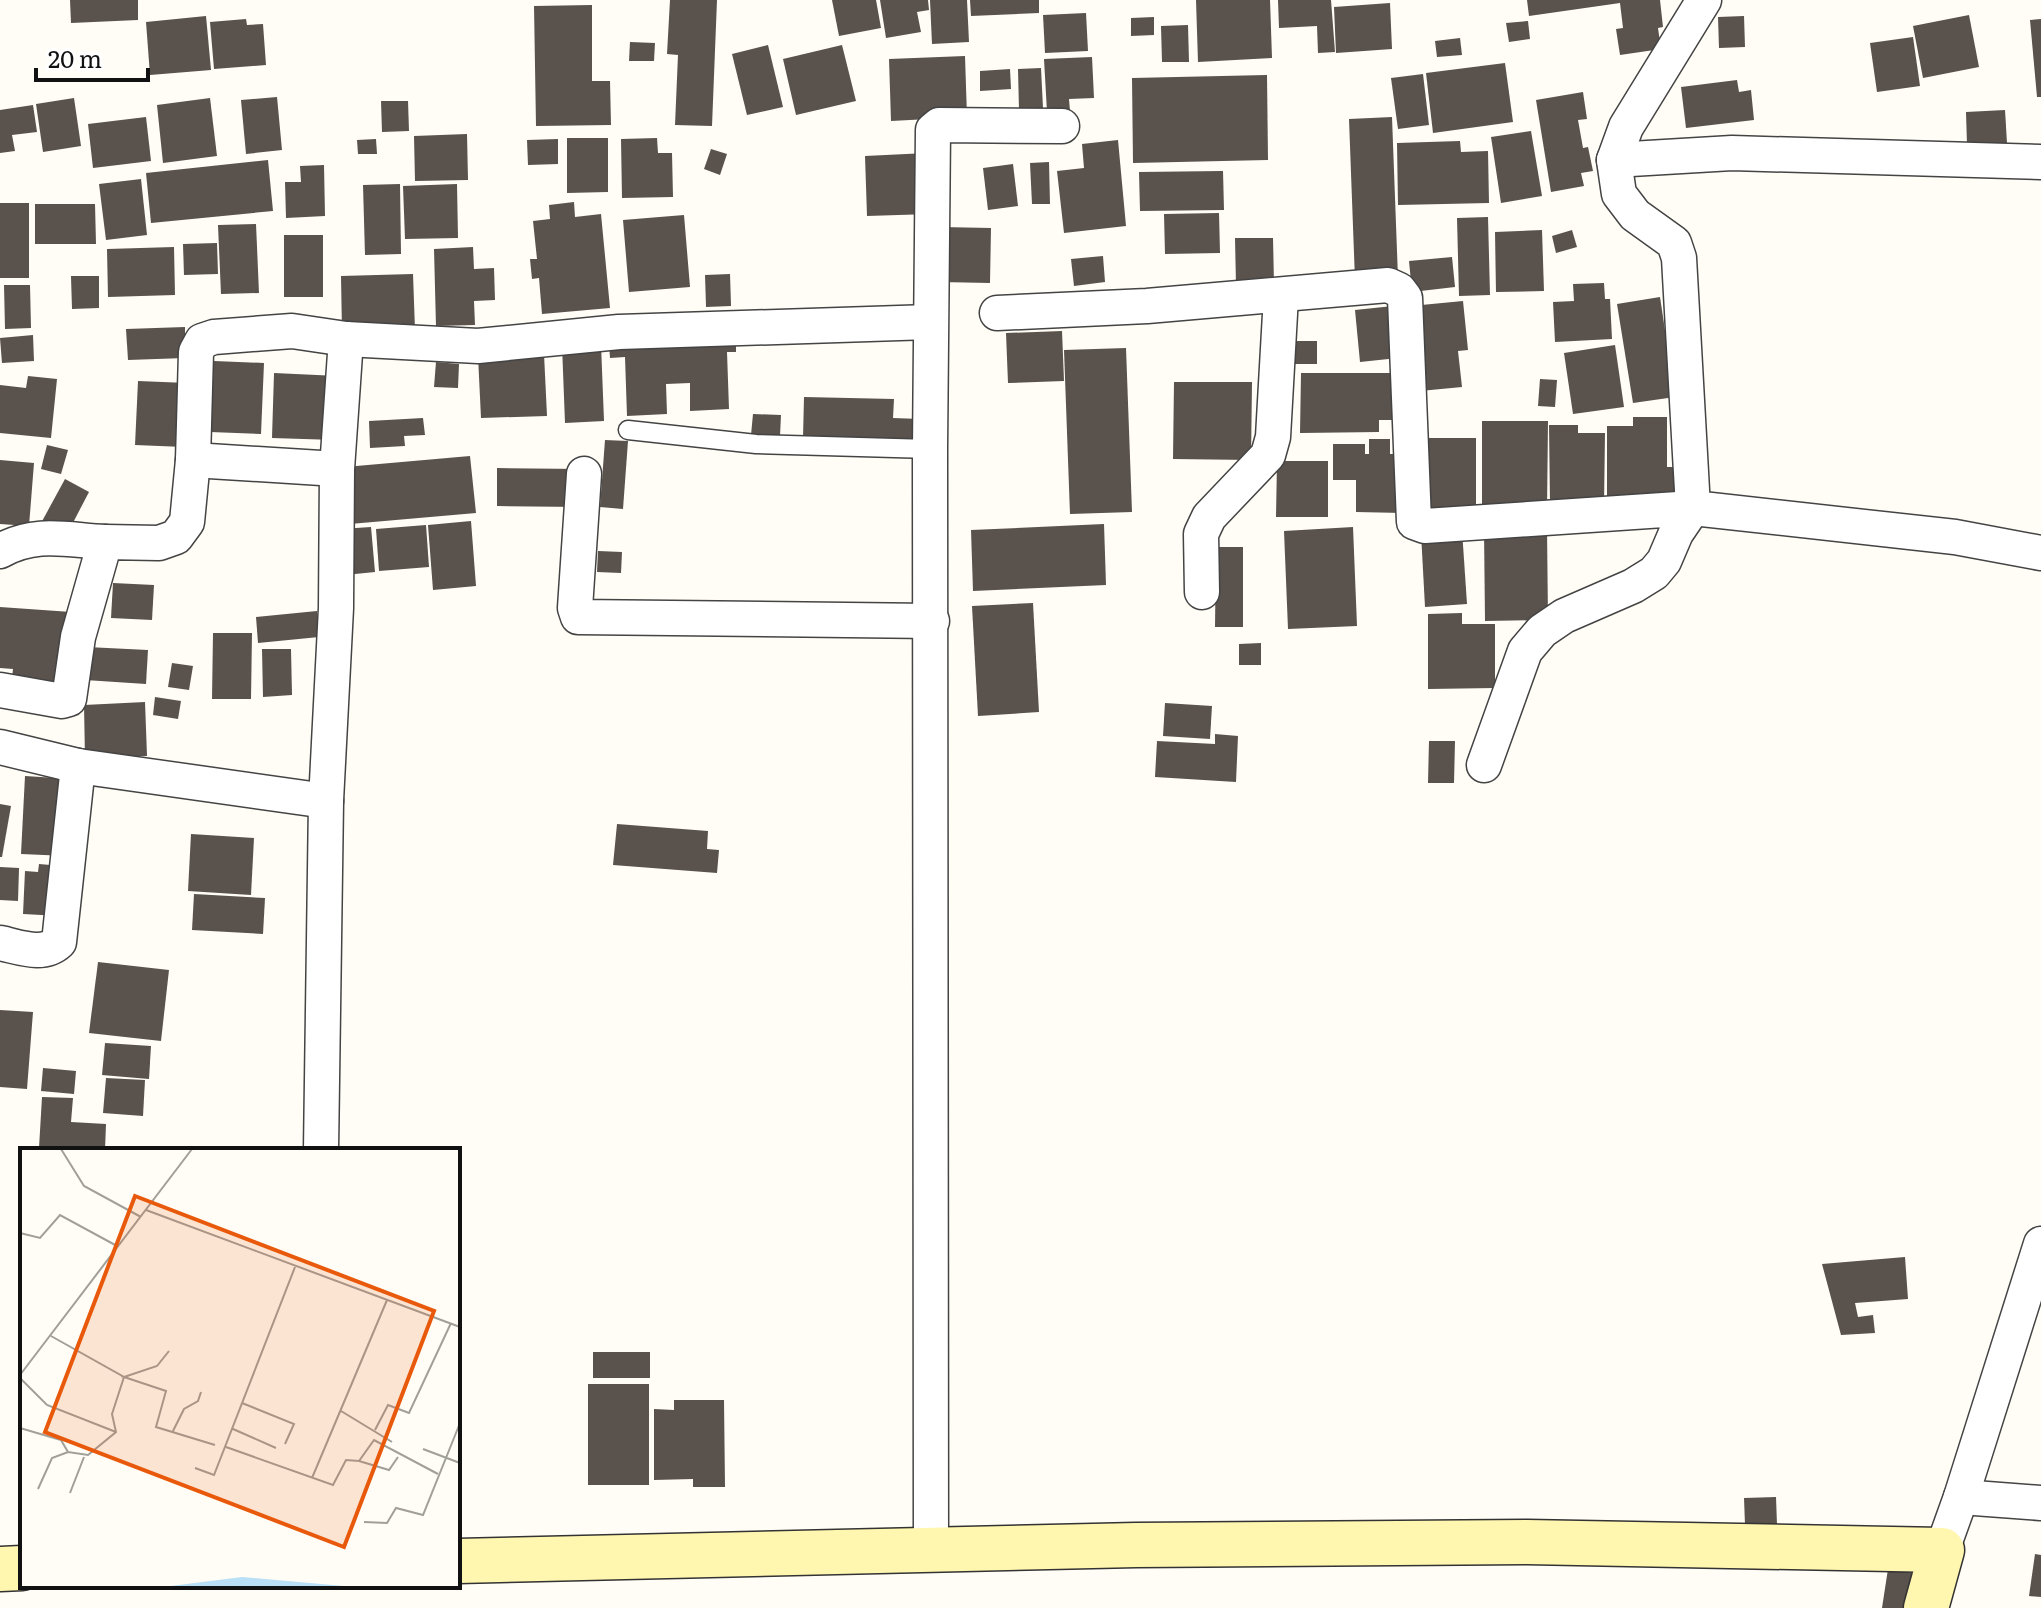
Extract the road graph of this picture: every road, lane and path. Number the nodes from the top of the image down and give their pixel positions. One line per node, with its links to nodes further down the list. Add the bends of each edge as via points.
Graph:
1 (1704, 0): 3 (street, via 1626,127)
2 (1062, 126): 7 (street, via 939,125 933,130)
3 (1614, 160): 4 (street, via 1732,153); 14 (street, via 1619,194 1635,215 1674,243 1679,258)
4 (2041, 162)
5 (1281, 296): 6 (street); 14 (street, via 1388,285 1405,298 1412,506 1414,522 1420,526); 18 (street, via 1273,437 1268,455 1209,517 1201,534)
6 (997, 313)
7 (930, 322): 8 (street, via 633,332 478,346); 10 (street)
8 (346, 339): 11 (street, via 292,331 202,341 196,352); 12 (street)
9 (628, 430): 10 (lane, via 756,444)
10 (930, 449): 19 (street)
11 (193, 460): 12 (street); 15 (street, via 187,522 176,537 159,543)
12 (337, 469): 24 (street)
13 (584, 474): 19 (street, via 578,617)
14 (1693, 508): 17 (street, via 1955,537); 22 (street, via 1654,573 1564,616 1525,651)
15 (105, 542): 16 (street, via 42,538 20,540); 20 (street, via 78,637 69,699)
16 (0, 551)
17 (2041, 553)
18 (1202, 592)
19 (932, 621): 31 (street)
20 (0, 690)
21 (0, 747): 23 (street)
22 (1484, 765)
23 (78, 766): 24 (street); 25 (street, via 59,942 43,951)
24 (326, 801): 26 (street)
25 (0, 943)
26 (321, 1148)
27 (2038, 1264): 28 (street)
28 (1961, 1497): 29 (street); 30 (street)
29 (2041, 1503)
30 (1942, 1550): 31 (street, via 1527,1542); 35 (street)
31 (931, 1552): 32 (street)
32 (460, 1561)
33 (20, 1568): 34 (street)
34 (0, 1569)
35 (1926, 1608)

